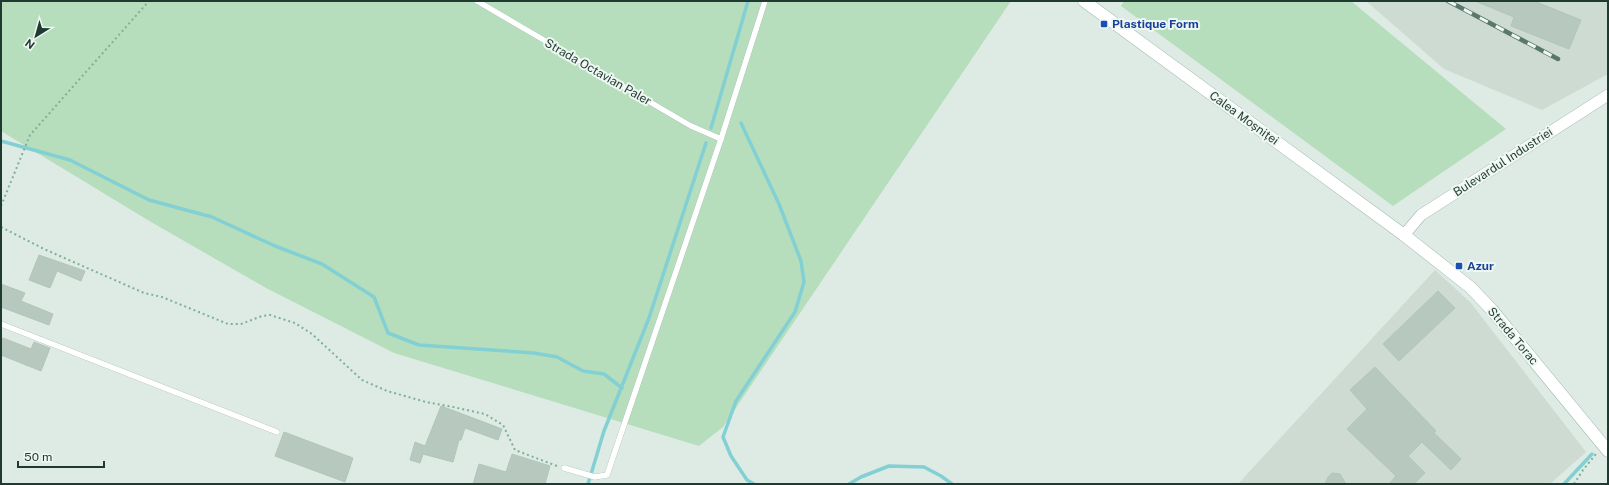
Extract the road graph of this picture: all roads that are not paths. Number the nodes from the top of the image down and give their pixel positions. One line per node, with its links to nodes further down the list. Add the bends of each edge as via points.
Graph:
1 (476, 1): 5 (lane, Strada Octavian Paler, via 691,126)
2 (765, 1): 5 (lane)
3 (1084, 1): 6 (street, Calea Moșniței)
4 (1608, 95): 6 (street, Bulevardul Industriei, via 1421,215)
5 (721, 139): 10 (lane, via 606,476 595,477)
6 (1404, 235): 9 (street, Strada Torac, via 1470,287 1492,310)
7 (1, 324): 8 (lane)
8 (278, 432)
9 (1606, 448)
10 (564, 468)

